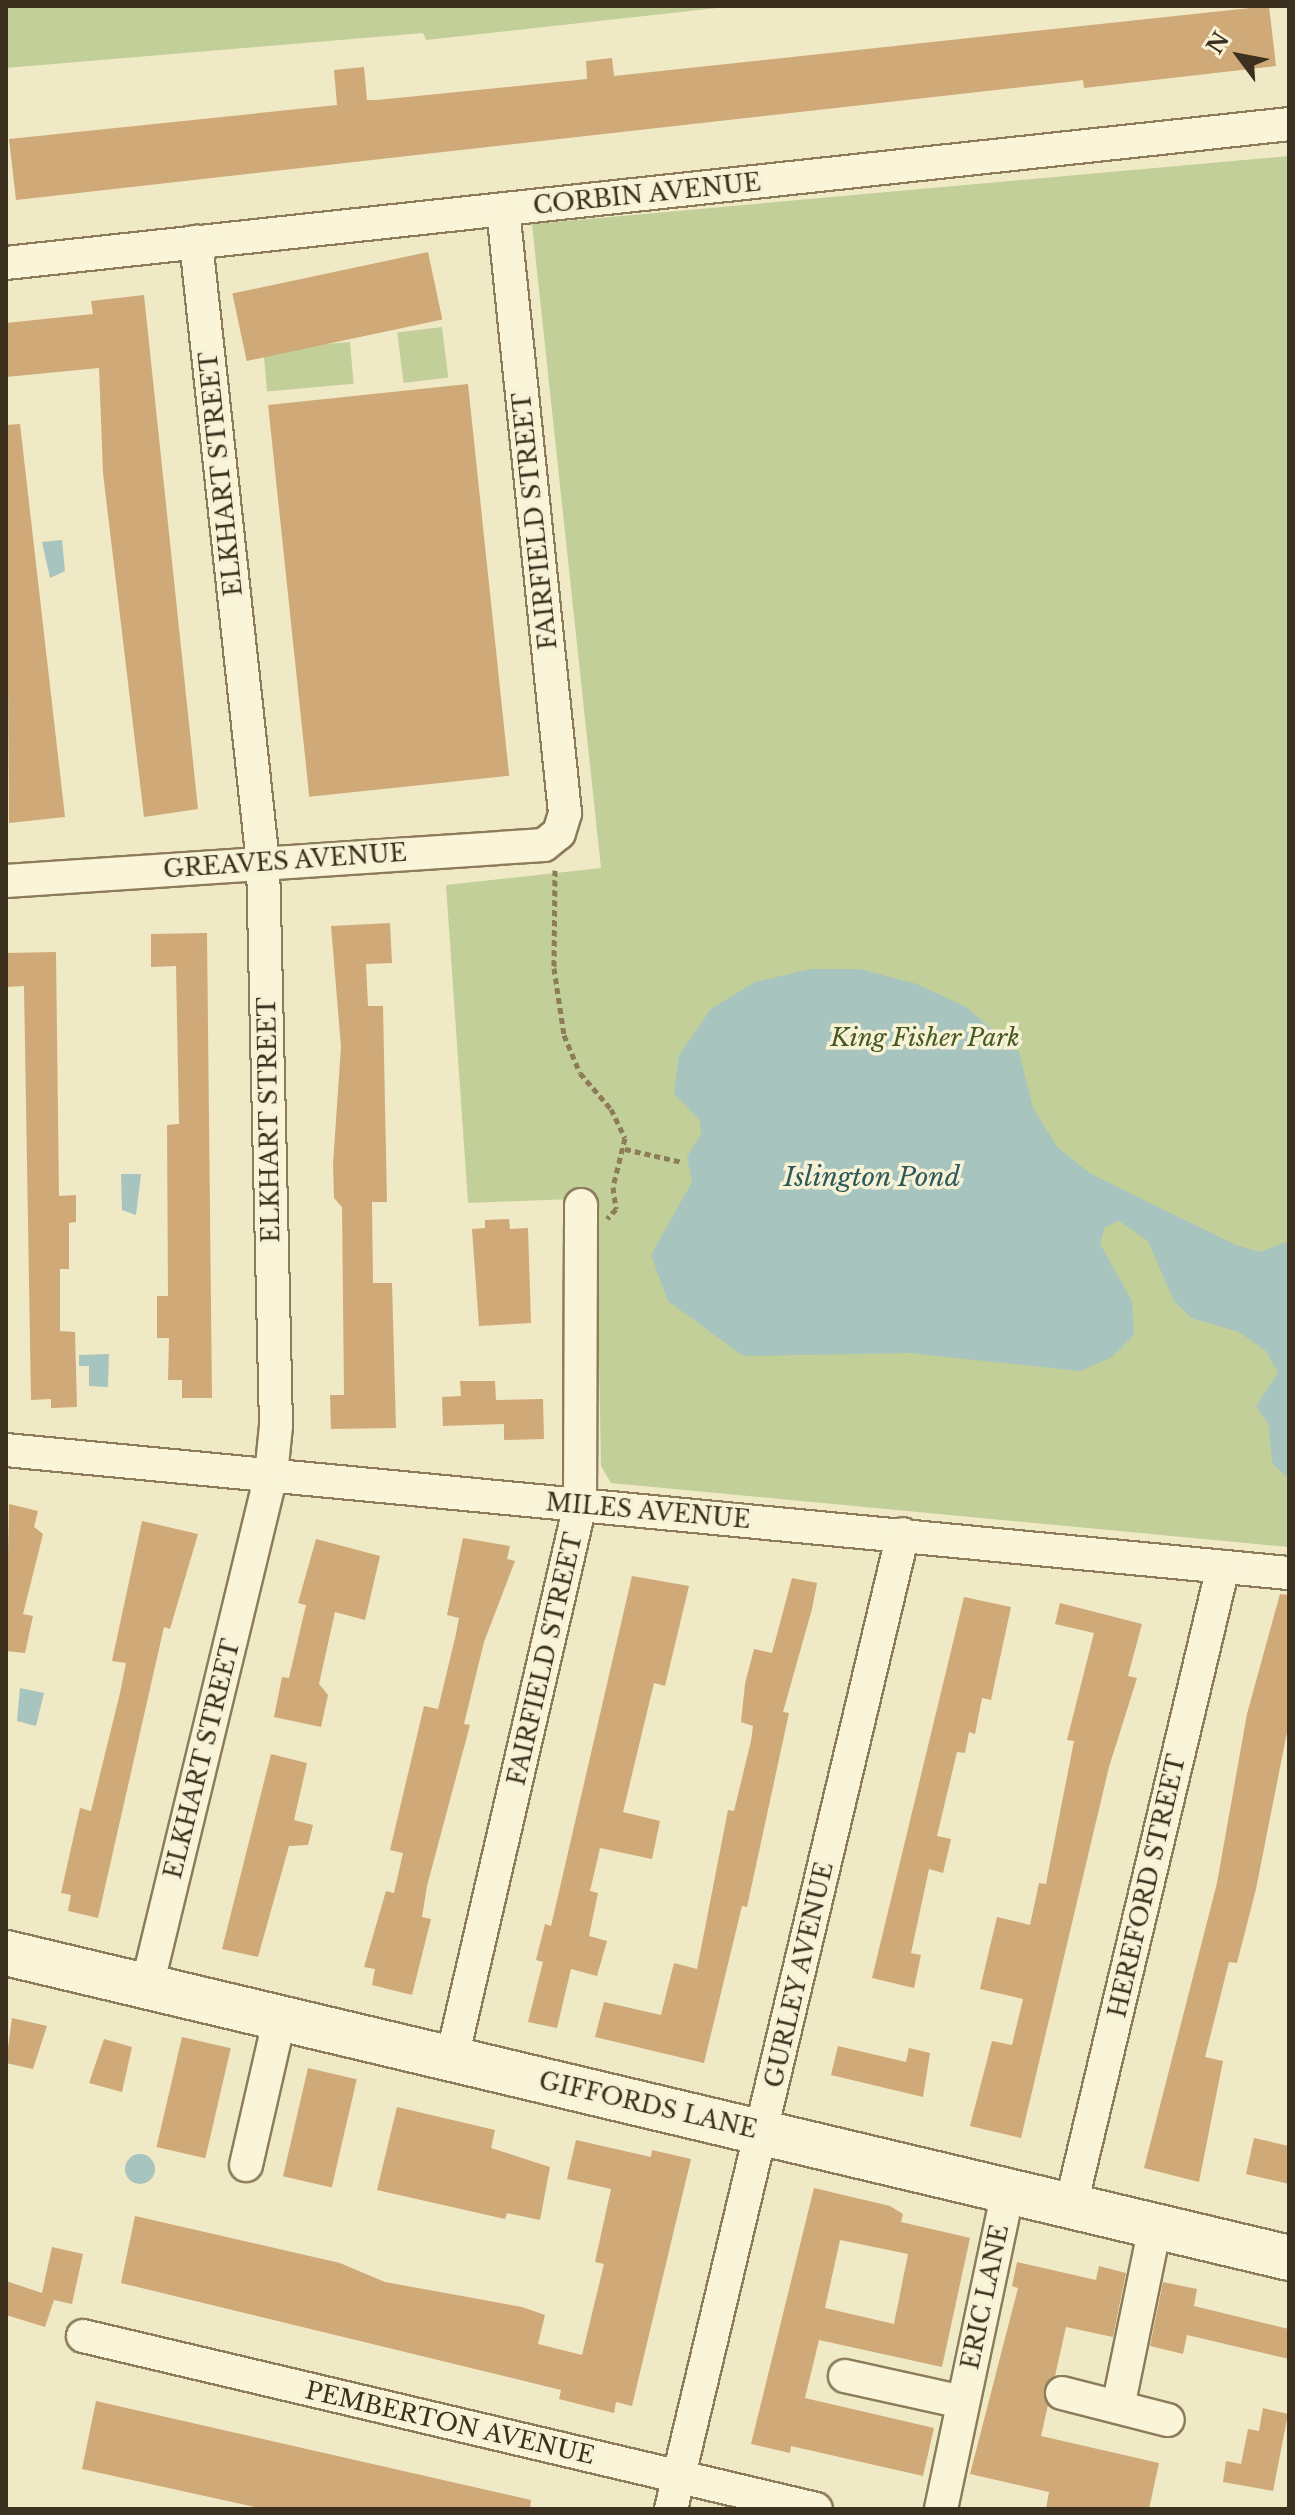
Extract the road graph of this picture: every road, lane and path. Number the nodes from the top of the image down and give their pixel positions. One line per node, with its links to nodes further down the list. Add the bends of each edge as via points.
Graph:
1 (1289, 124): 2 (street, CORBIN AVENUE)
2 (503, 209): 3 (street, CORBIN AVENUE); 5 (street, FAIRFIELD STREET, via 565,813)
3 (196, 242): 4 (street, CORBIN AVENUE); 6 (street, ELKHART STREET)
4 (6, 263)
5 (556, 837): 6 (street, GREAVES AVENUE); 8 (path, via 554,968 564,1035 580,1073 611,1109)
6 (263, 863): 7 (street, GREAVES AVENUE); 12 (street, ELKHART STREET, via 276,1426)
7 (6, 881)
8 (625, 1149): 9 (path); 10 (path, via 613,1187 614,1213)
9 (682, 1162)
10 (581, 1211): 13 (street, FAIRFIELD STREET)
11 (6, 1450): 12 (street, MILES AVENUE)
12 (271, 1475): 13 (street, MILES AVENUE); 18 (street, ELKHART STREET)
13 (580, 1505): 14 (street, MILES AVENUE); 20 (street, FAIRFIELD STREET)
14 (903, 1534): 15 (street, MILES AVENUE); 21 (street, GURLEY AVENUE)
15 (1223, 1567): 16 (street, MILES AVENUE); 24 (street, HEREFORD STREET)
16 (1289, 1573)
17 (6, 1953): 18 (street, GIFFORDS LANE)
18 (147, 1986): 19 (street, GIFFORDS LANE)
19 (280, 2017): 20 (street, GIFFORDS LANE); 22 (street)
20 (452, 2058): 21 (street, GIFFORDS LANE)
21 (761, 2132): 23 (street, GIFFORDS LANE); 33 (street, GURLEY AVENUE)
22 (246, 2165)
23 (1008, 2192): 24 (street, GIFFORDS LANE); 30 (street, ERIC LANE)
24 (1071, 2205): 25 (street, GIFFORDS LANE)
25 (1155, 2226): 26 (street, GIFFORDS LANE); 31 (street)
26 (1289, 2258)
27 (83, 2336): 33 (street, PEMBERTON AVENUE)
28 (845, 2376): 30 (street, ERIC LANE)
29 (1062, 2393): 31 (street)
30 (962, 2402): 35 (street, ERIC LANE)
31 (1118, 2407): 32 (street)
32 (1168, 2420)
33 (675, 2494): 34 (street, PEMBERTON AVENUE)
34 (816, 2509)
35 (941, 2509)

